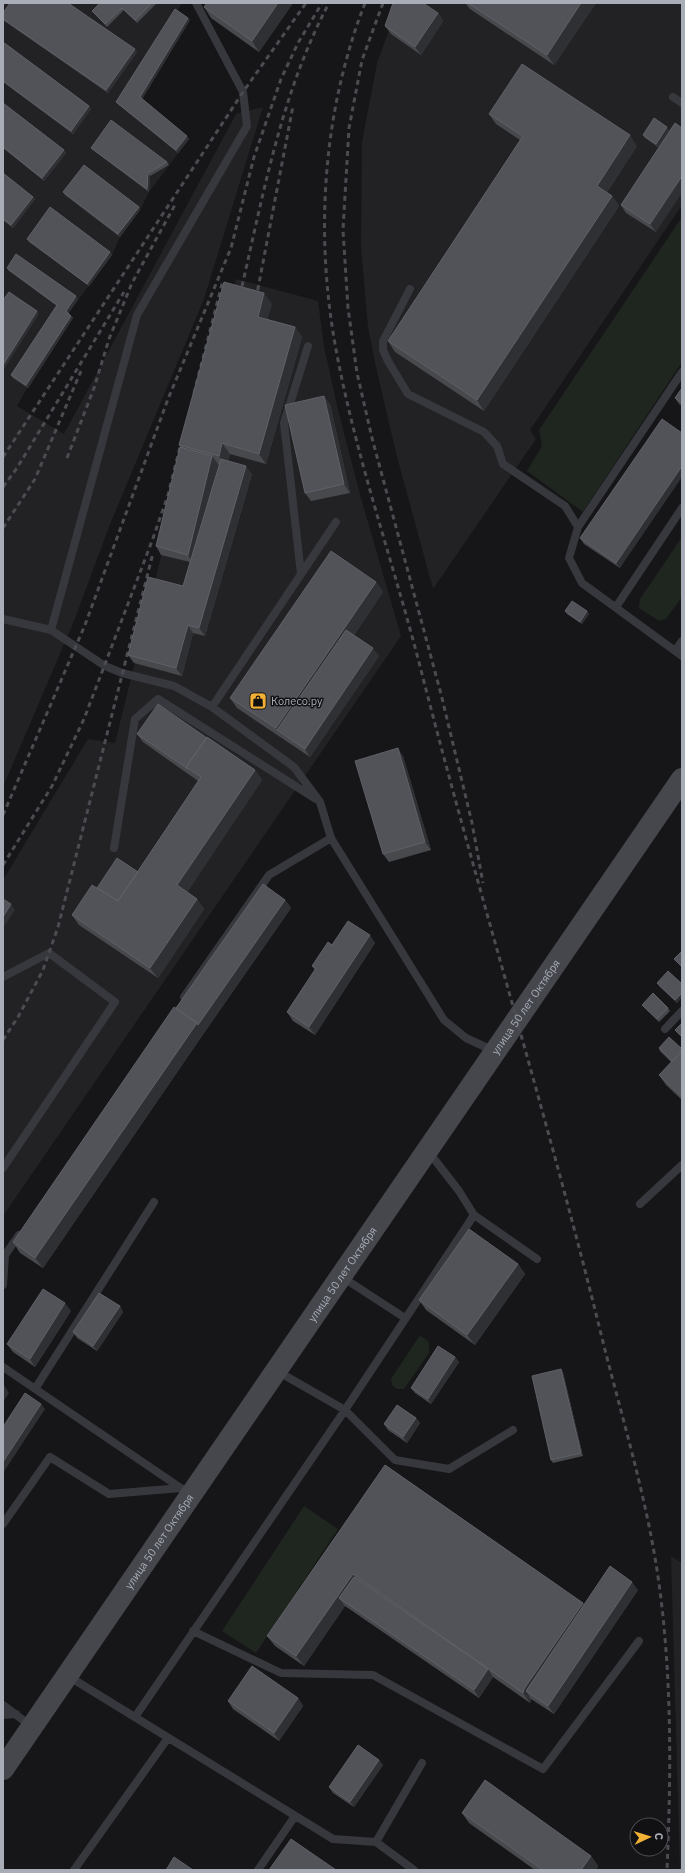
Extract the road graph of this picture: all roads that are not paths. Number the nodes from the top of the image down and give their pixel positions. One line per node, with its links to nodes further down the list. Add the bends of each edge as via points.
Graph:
1 (196, 3): 13 (lane, via 243,92 248,126 137,314)
2 (672, 97): 3 (lane)
3 (682, 103)
4 (410, 289): 9 (lane, via 383,341 383,350 408,394 484,432 497,446 503,464 565,506)
5 (308, 346): 10 (lane, via 284,423)
6 (682, 372): 9 (lane)
7 (682, 508): 11 (lane)
8 (336, 522): 10 (lane)
9 (578, 527): 11 (lane, via 569,558 582,583)
10 (301, 574): 16 (lane)
11 (616, 607): 15 (lane)
12 (3, 619): 13 (lane)
13 (51, 630): 16 (lane, via 105,666 136,678 174,686)
14 (682, 641): 15 (lane)
15 (679, 654)
16 (212, 707): 18 (lane, via 294,766)
17 (682, 779): 25 (main road, улица 50 лет Октября)
18 (320, 802): 19 (lane); 20 (lane, via 158,699 136,719)
19 (331, 838): 22 (lane, via 269,875); 25 (lane, via 444,1020 466,1038)
20 (114, 848)
21 (3, 977): 28 (lane, via 49,953 115,1002)
22 (178, 1006)
23 (682, 1011): 24 (lane)
24 (665, 1029)
25 (495, 1051): 26 (main road, улица 50 лет Октября)
26 (428, 1151): 31 (lane); 34 (main road, улица 50 лет Октября)
27 (682, 1165): 30 (lane)
28 (3, 1168)
29 (154, 1202): 39 (lane)
30 (640, 1204)
31 (474, 1215): 33 (lane); 36 (lane)
32 (24, 1229): 35 (lane, via 6,1255)
33 (537, 1259)
34 (342, 1277): 36 (lane); 38 (main road, улица 50 лет Октября)
35 (3, 1286)
36 (405, 1318): 40 (lane)
37 (3, 1367): 39 (lane)
38 (276, 1370): 40 (lane); 42 (main road, улица 50 лет Октября)
39 (36, 1389): 42 (lane)
40 (345, 1410): 41 (lane, via 395,1460 449,1469); 44 (lane)
41 (513, 1430)
42 (186, 1492): 43 (lane, via 109,1494 50,1457); 46 (main road, улица 50 лет Октября)
43 (3, 1524)
44 (193, 1631): 45 (lane, via 281,1672 373,1675 543,1769); 49 (lane)
45 (639, 1640)
46 (68, 1675): 49 (lane); 50 (main road, улица 50 лет Октября)
47 (3, 1705): 50 (lane)
48 (3, 1714): 50 (lane)
49 (135, 1717): 51 (lane)
50 (24, 1721): 53 (main road, улица 50 лет Октября)
51 (168, 1738): 54 (lane); 56 (lane)
52 (422, 1763): 55 (lane)
53 (3, 1769)
54 (295, 1816): 55 (lane, via 334,1839); 57 (lane)
55 (376, 1842): 58 (lane)
56 (74, 1870)
57 (258, 1870)
58 (414, 1870)

